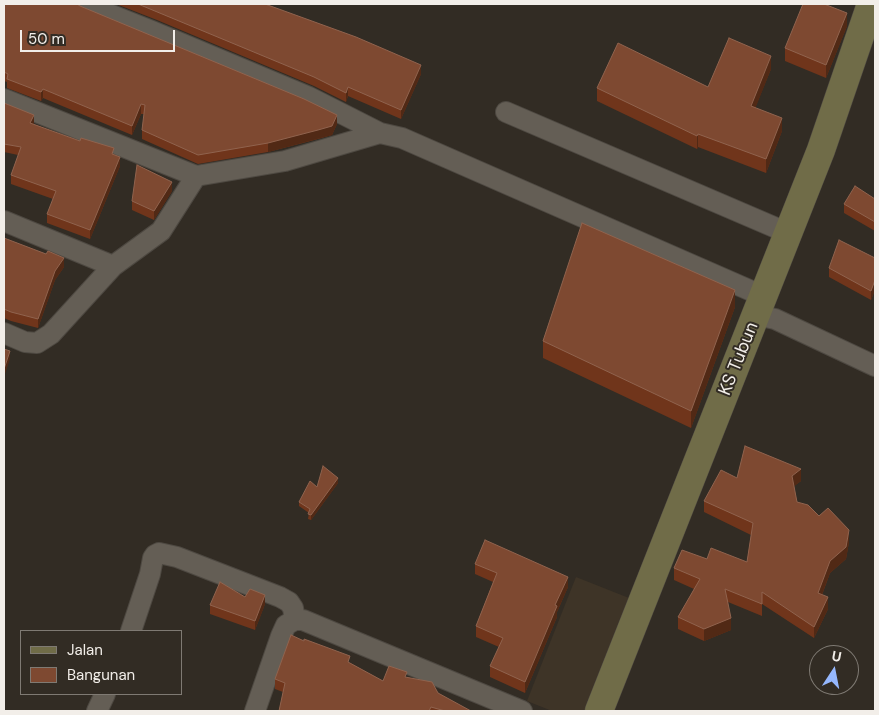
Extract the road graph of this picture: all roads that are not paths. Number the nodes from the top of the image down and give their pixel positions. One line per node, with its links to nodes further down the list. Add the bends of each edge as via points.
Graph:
1 (84, 4): 5 (street, via 309,97)
2 (871, 4): 8 (main road, KS Tubun, via 821,150)
3 (4, 99): 6 (street)
4 (506, 112): 8 (street)
5 (380, 133): 6 (street, via 285,161); 10 (street, via 402,138)
6 (196, 176): 9 (street, via 160,231)
7 (4, 221): 9 (street)
8 (788, 233): 10 (main road, KS Tubun)
9 (113, 266): 11 (street, via 51,334 37,342 24,342)
10 (760, 306): 12 (street, via 775,319); 19 (main road, KS Tubun)
11 (4, 333)
12 (875, 366)
13 (295, 620): 14 (street, via 293,608 280,597 159,553 153,558); 17 (street, via 286,625 281,636); 18 (street, via 303,620)
14 (131, 630)
15 (105, 695): 16 (street)
16 (97, 711)
17 (255, 711)
18 (522, 711)
19 (599, 711)

